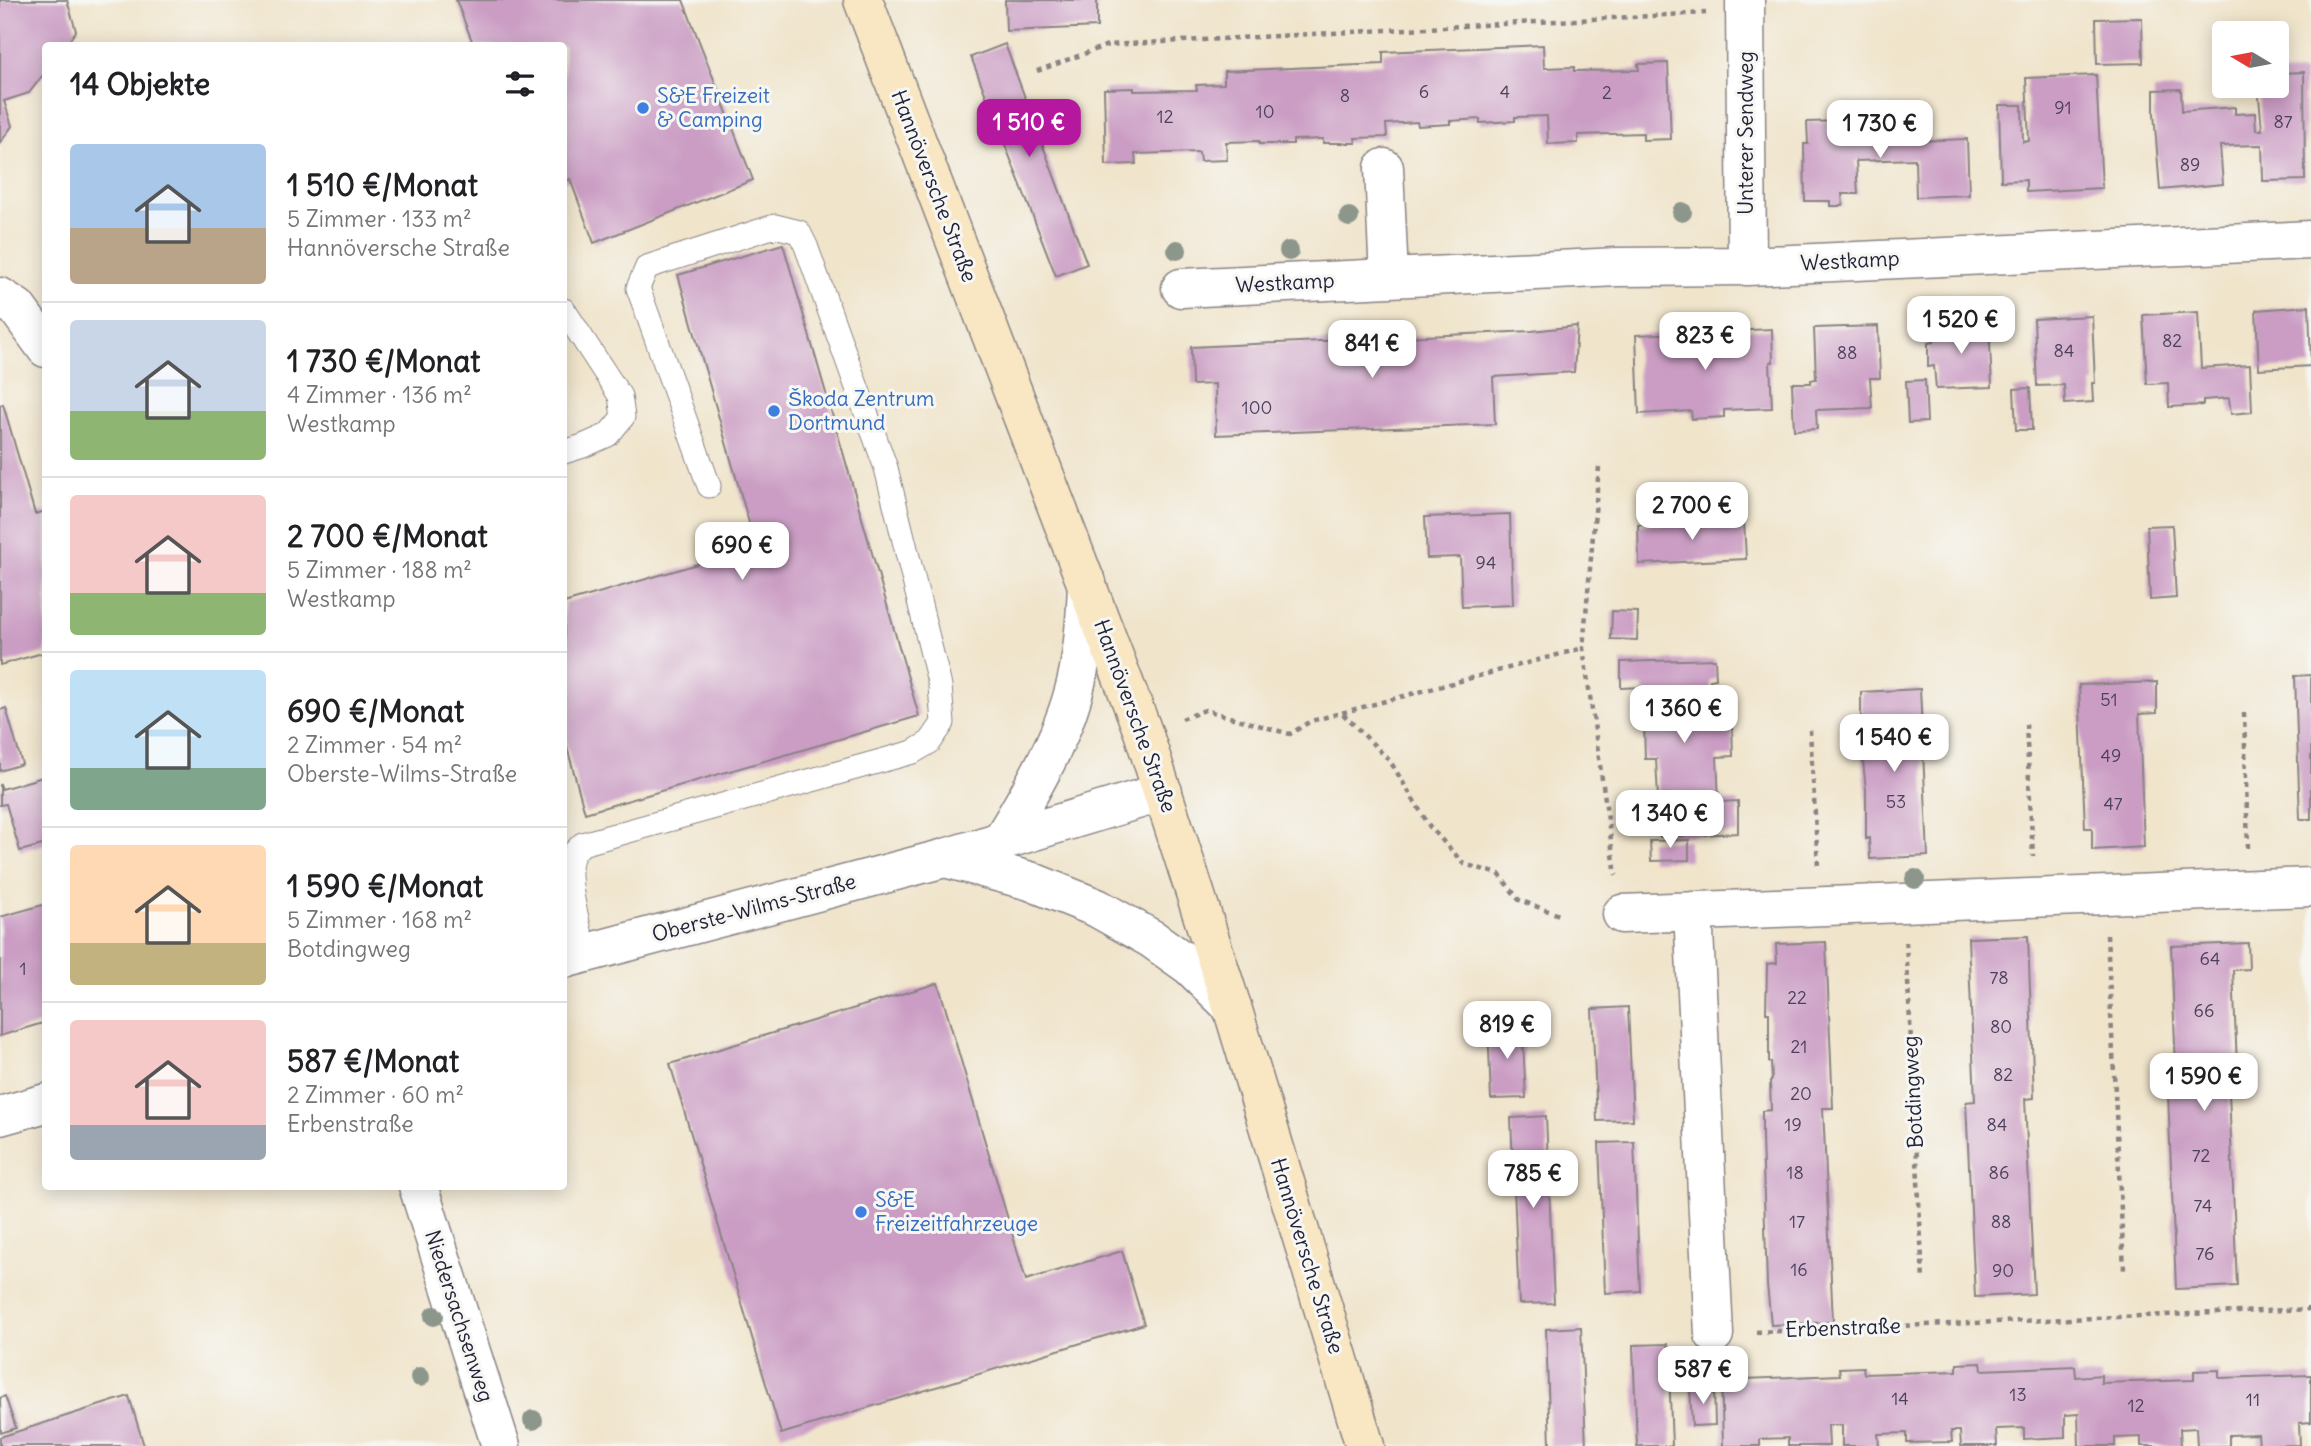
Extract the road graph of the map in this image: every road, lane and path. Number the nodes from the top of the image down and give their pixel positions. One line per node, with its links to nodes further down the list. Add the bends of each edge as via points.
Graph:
1 (863, 0): 15 (main road, Hannöversche Straße)
2 (1745, 5): 3 (path, via 1108,45); 6 (street, Unterer Sendweg)
3 (1037, 71)
4 (1384, 168): 7 (street)
5 (2311, 240): 6 (street, Westkamp)
6 (1747, 266): 7 (street, Westkamp)
7 (1389, 278): 8 (street, Westkamp)
8 (1181, 288)
9 (0, 297): 11 (street, via 17,308)
10 (567, 315): 12 (lane, via 620,396 623,417 608,435)
11 (42, 342)
12 (567, 451)
13 (1598, 467): 16 (path)
14 (709, 486): 34 (lane, via 638,288 647,268 775,226 799,232 886,468 940,686 943,723 930,742 913,751 582,844 573,854 570,873 576,912)
15 (1087, 583): 22 (main road, Hannöversche Straße); 23 (street, via 1085,632 1071,696 1047,762)
16 (1583, 648): 17 (path); 32 (path)
17 (1343, 713): 19 (path, via 1311,721 1290,734 1205,710); 33 (path, via 1390,761 1430,827 1464,864 1499,874 1519,900)
18 (2244, 713): 26 (path)
19 (1182, 719)
20 (2026, 724): 28 (path)
21 (1810, 730): 30 (path)
22 (1163, 793): 23 (street, Oberste-Wilms-Straße); 35 (main road, Hannöversche Straße)
23 (1002, 840): 24 (street, Oberste-Wilms-Straße)
24 (945, 858): 34 (street, Oberste-Wilms-Straße); 35 (street, Oberste-Wilms-Straße, via 1030,881 1097,908 1190,966)
25 (2311, 887): 26 (street)
26 (2250, 890): 27 (street)
27 (2105, 895): 28 (street); 39 (path)
28 (2036, 898): 29 (street)
29 (1904, 903): 30 (street); 40 (path, Botdingweg)
30 (1820, 906): 31 (street)
31 (1693, 911): 32 (street); 42 (street)
32 (1622, 914)
33 (1562, 916)
34 (575, 956)
35 (1232, 1007): 44 (main road, Hannöversche Straße)
36 (42, 1104): 37 (street)
37 (0, 1116)
38 (419, 1190): 43 (street, Niedersachsenweg)
39 (2124, 1270)
40 (1923, 1281)
41 (2311, 1309): 42 (path, Erbenstraße)
42 (1714, 1334)
43 (501, 1446)
44 (1365, 1446)

